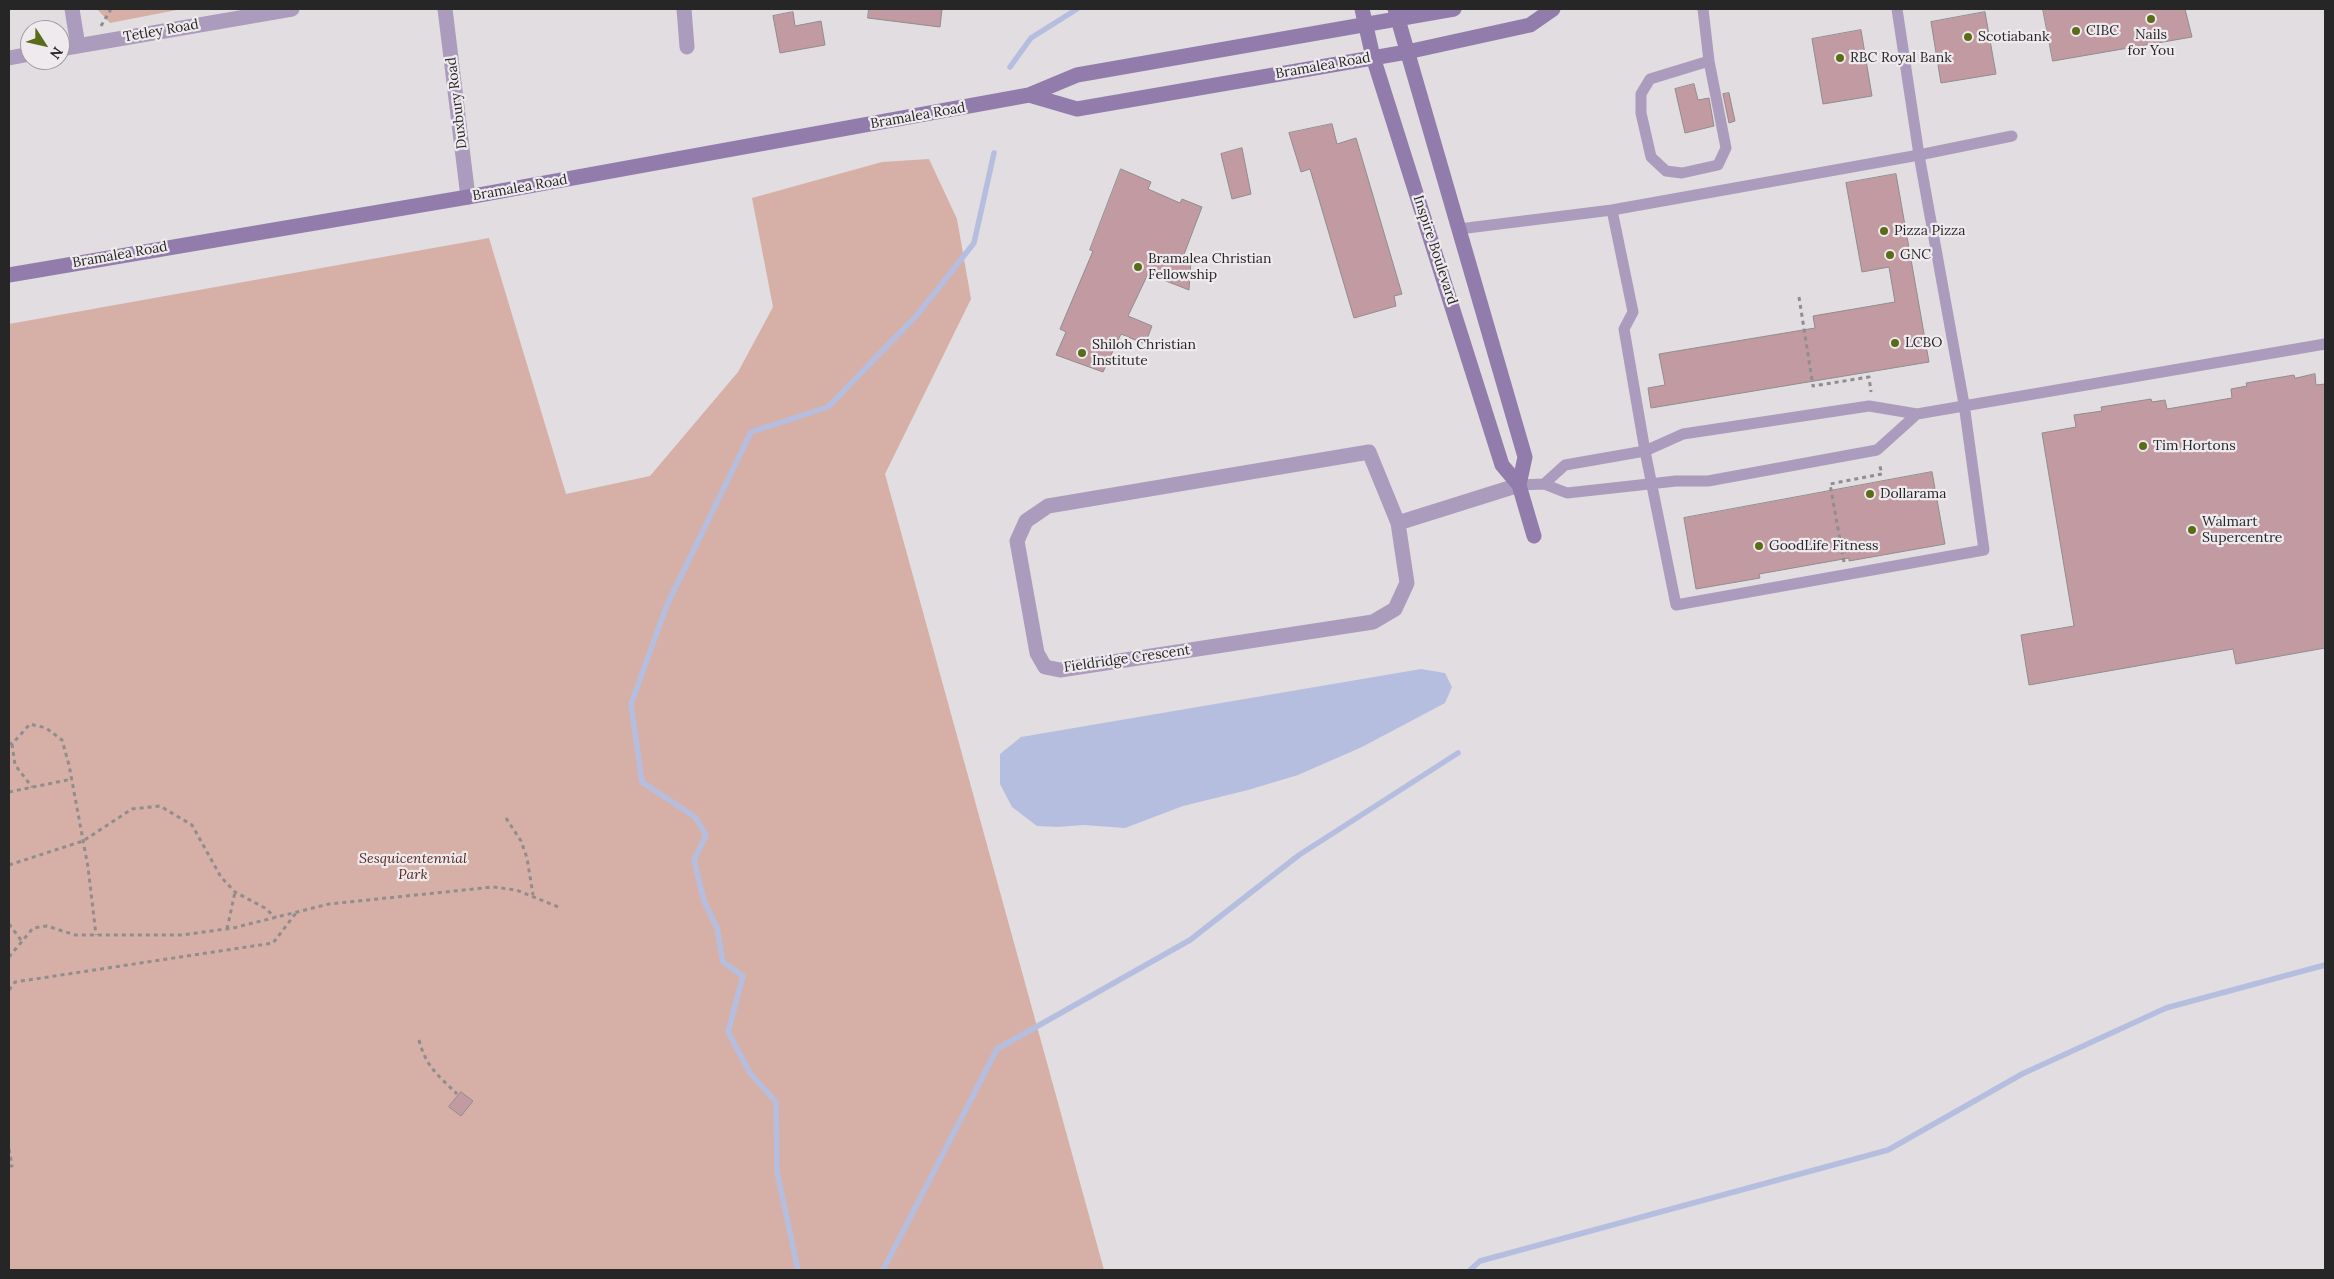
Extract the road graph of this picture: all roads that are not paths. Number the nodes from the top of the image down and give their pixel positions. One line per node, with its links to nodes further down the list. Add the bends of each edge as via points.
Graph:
1 (72, 9): 12 (street)
2 (292, 9): 9 (street, Tetley Road)
3 (445, 9): 21 (street, Duxbury Road)
4 (684, 9): 14 (street)
5 (1454, 9): 10 (main road, Bramalea Road)
6 (1553, 9): 15 (main road, Bramalea Road, via 1530,25)
7 (1703, 9): 17 (lane)
8 (1896, 9): 20 (lane)
9 (272, 10): 12 (street, Tetley Road)
10 (1396, 13): 11 (main road, Bramalea Road); 15 (main road, Inspire Boulevard)
11 (1364, 16): 16 (main road, Inspire Boulevard); 18 (main road, Bramalea Road, via 1077,75)
12 (78, 46): 13 (street, Tetley Road)
13 (70, 47)
14 (687, 47)
15 (1407, 52): 16 (main road, Bramalea Road); 23 (main road, Inspire Boulevard)
16 (1374, 57): 18 (main road, Bramalea Road, via 1077,109); 31 (main road, Inspire Boulevard, via 1502,464)
17 (1709, 61): 17 (lane, via 1650,78 1641,94 1641,112 1651,157 1666,171 1682,173 1718,165 1726,148)
18 (1029, 95): 21 (main road, Bramalea Road)
19 (2012, 136): 20 (lane)
20 (1919, 155): 22 (lane); 26 (lane)
21 (468, 197): 24 (main road, Bramalea Road)
22 (1612, 210): 23 (lane); 28 (lane, via 1633,312 1624,329)
23 (1460, 229): 31 (main road, Inspire Boulevard, via 1525,457)
24 (9, 275)
25 (2325, 344): 26 (lane)
26 (1964, 404): 27 (lane); 30 (lane, via 1984,550 1676,605)
27 (1917, 414): 28 (lane, via 1869,406 1683,434); 30 (lane, via 1877,450 1708,481)
28 (1645, 451): 29 (lane, via 1565,465); 30 (lane)
29 (1544, 484): 30 (lane, via 1567,493); 31 (lane)
30 (1651, 484)
31 (1520, 485): 32 (street); 33 (main road, Inspire Boulevard)
32 (1398, 523): 32 (street, Fieldridge Crescent, via 1407,584 1395,609 1373,622 1060,670 1045,667 1037,653 1017,541 1026,521 1048,506 1369,452)
33 (1534, 536)

